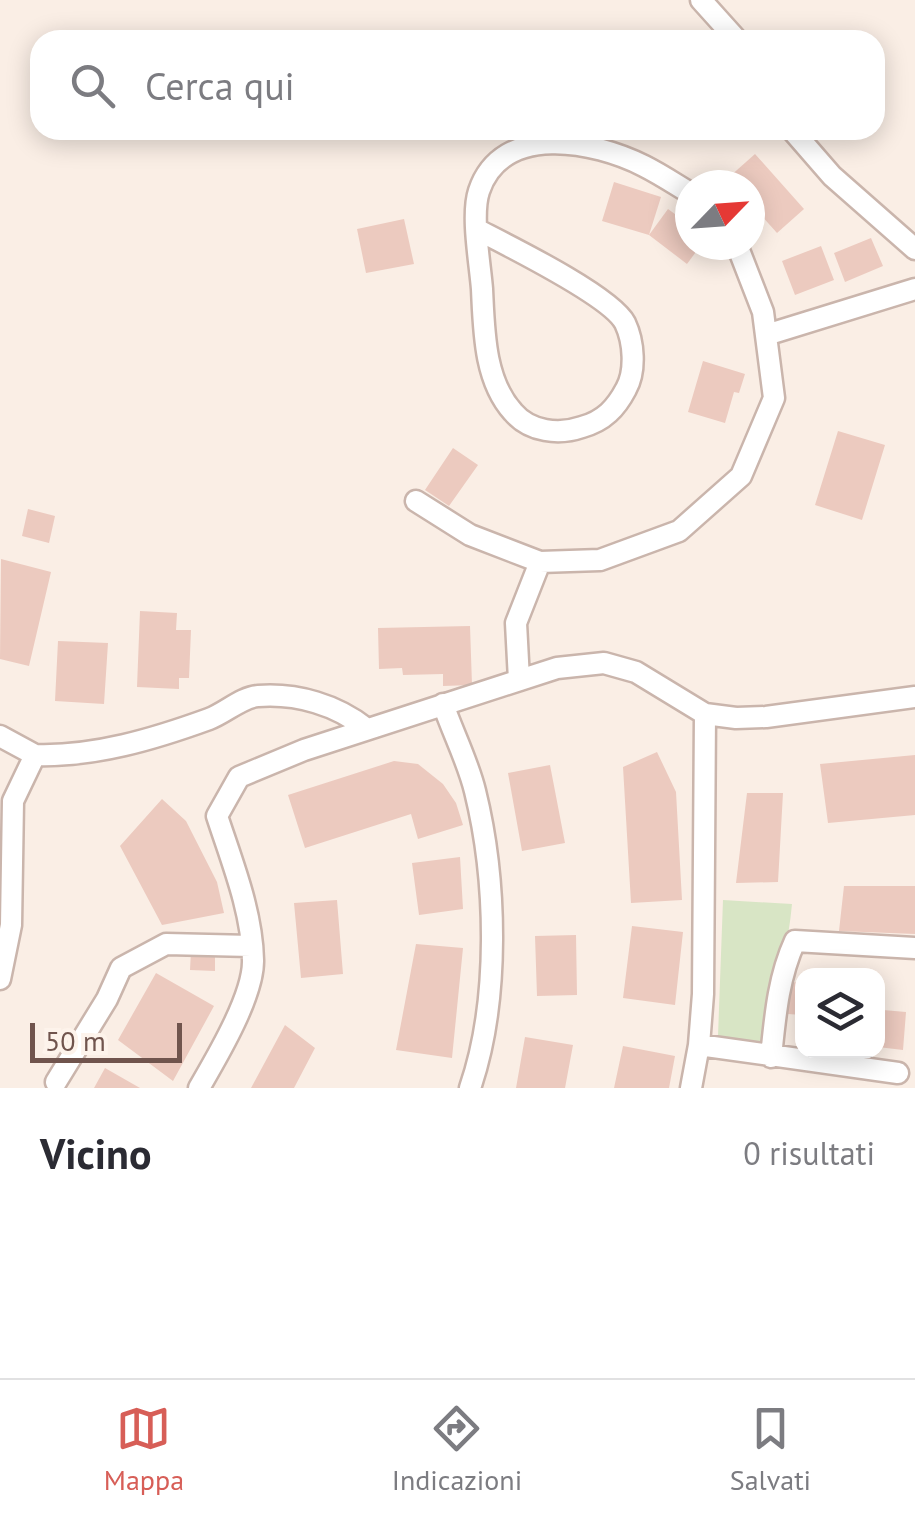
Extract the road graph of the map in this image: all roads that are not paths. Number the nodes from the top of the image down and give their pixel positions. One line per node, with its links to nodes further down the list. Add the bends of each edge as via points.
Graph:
1 (700, 0): 2 (street)
2 (728, 30)
3 (801, 140): 6 (street)
4 (675, 184): 5 (street, via 598,148 524,146 488,172 478,195)
5 (478, 230): 5 (street, via 489,368 513,413 546,433 582,428 614,411 630,382 633,353 624,321 597,298)
6 (915, 249)
7 (742, 260): 9 (street, via 764,312)
8 (915, 288): 9 (street)
9 (766, 335): 11 (street, via 774,398 741,476 679,531 600,560)
10 (416, 500): 11 (street, via 470,535)
11 (540, 562): 12 (street, via 516,623)
12 (519, 680): 14 (street); 15 (street, via 604,662 636,672)
13 (915, 697): 15 (street, via 766,717)
14 (443, 704): 16 (street); 27 (street, via 475,790 489,887 491,993)
15 (705, 714): 22 (street)
16 (367, 729): 18 (street, via 311,700 255,695 156,737 68,756); 19 (street, via 238,777 218,816)
17 (0, 736): 18 (street)
18 (35, 755): 21 (street, via 13,801 11,925)
19 (251, 946): 25 (street, via 166,944 121,968); 26 (street, via 254,963 234,1027)
20 (915, 948): 23 (street, via 795,942 775,1012)
21 (0, 979)
22 (699, 1046): 23 (street); 28 (street)
23 (771, 1057): 24 (street)
24 (898, 1073)
25 (56, 1082)
26 (199, 1088)
27 (470, 1088)
28 (690, 1088)

